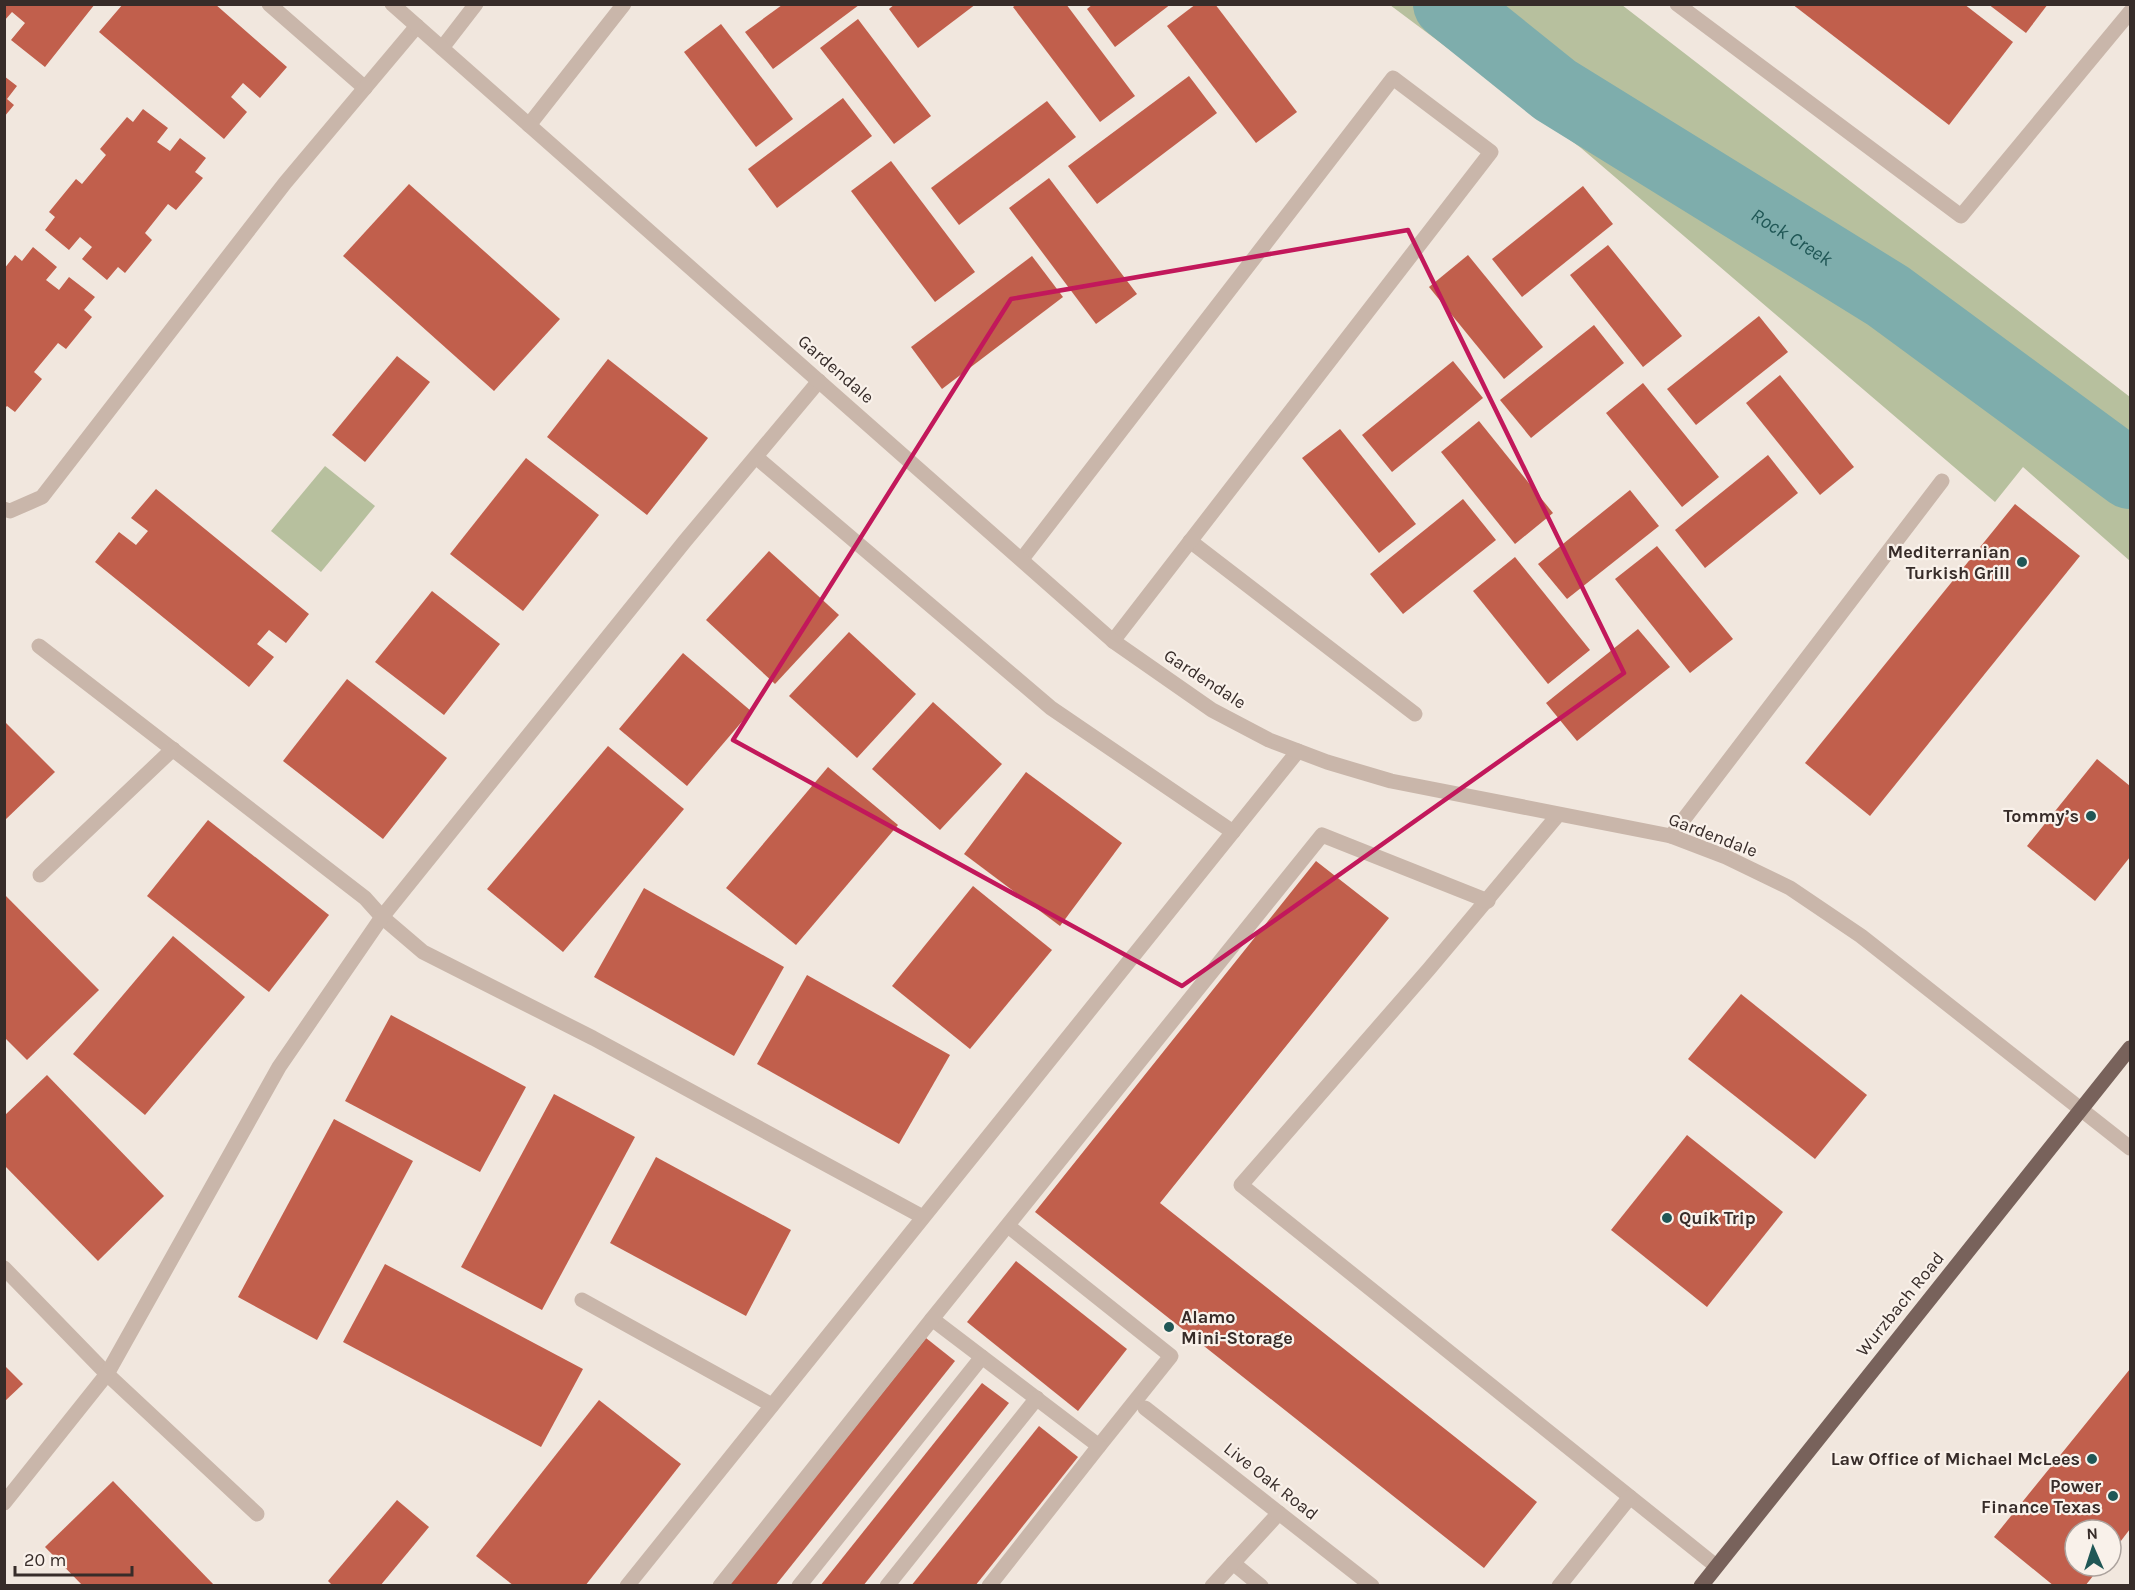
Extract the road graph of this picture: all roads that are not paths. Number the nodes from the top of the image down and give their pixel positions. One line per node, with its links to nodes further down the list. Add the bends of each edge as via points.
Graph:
1 (269, 4): 9 (street)
2 (392, 4): 7 (street, Gardendale)
3 (476, 4): 8 (street)
4 (624, 4): 10 (street)
5 (1677, 4): 6 (street, via 1961,216)
6 (2130, 12)
7 (417, 26): 8 (street, Gardendale); 9 (street)
8 (442, 48): 10 (street, Gardendale)
9 (365, 88): 14 (street, via 285,183 42,497 10,511)
10 (529, 125): 11 (street, Gardendale)
11 (819, 381): 12 (street); 16 (street, Gardendale)
12 (756, 457): 23 (street, via 1051,708); 27 (street)
13 (1942, 481): 24 (street)
14 (4, 509)
15 (1190, 541): 16 (street, via 1491,152 1393,78); 17 (street); 19 (street)
16 (1022, 559): 17 (street, Gardendale)
17 (1113, 641): 21 (street, Gardendale, via 1212,710)
18 (39, 646): 20 (street)
19 (1415, 714)
20 (173, 750): 25 (street); 27 (street, via 365,898)
21 (1298, 751): 22 (street, Gardendale, via 1391,781); 23 (street)
22 (1558, 815): 24 (street, Gardendale); 26 (street)
23 (1233, 832): 31 (street)
24 (1671, 836): 29 (street, Gardendale, via 1790,888 1861,936)
25 (40, 875)
26 (1488, 901): 32 (street, via 1322,835); 42 (street, via 1240,1185)
27 (382, 917): 31 (street, via 423,952 593,1038); 37 (street, via 279,1067)
28 (2130, 1048): 29 (main road, Wurzbach Road)
29 (2080, 1108): 30 (street, Gardendale); 47 (main road, Wurzbach Road)
30 (2130, 1148)
31 (923, 1217): 40 (street)
32 (1008, 1226): 35 (street); 39 (street, via 1171,1356)
33 (4, 1268): 37 (street)
34 (582, 1300): 40 (street)
35 (932, 1318): 36 (street); 49 (street)
36 (982, 1357): 38 (street); 50 (street)
37 (107, 1374): 43 (street); 45 (street)
38 (1036, 1398): 41 (street); 51 (street)
39 (1140, 1404): 41 (street); 44 (street, Live Oak Road)
40 (772, 1405): 48 (street)
41 (1099, 1446): 52 (street)
42 (1630, 1497): 47 (street); 56 (street)
43 (4, 1503)
44 (1279, 1513): 46 (street); 55 (street, Live Oak Road)
45 (257, 1514)
46 (1233, 1563): 53 (street); 54 (street)
47 (1716, 1566): 57 (main road, Wurzbach Road)
48 (627, 1586)
49 (720, 1586)
50 (799, 1586)
51 (887, 1586)
52 (989, 1586)
53 (1212, 1586)
54 (1261, 1586)
55 (1372, 1586)
56 (1558, 1586)
57 (1701, 1586)

